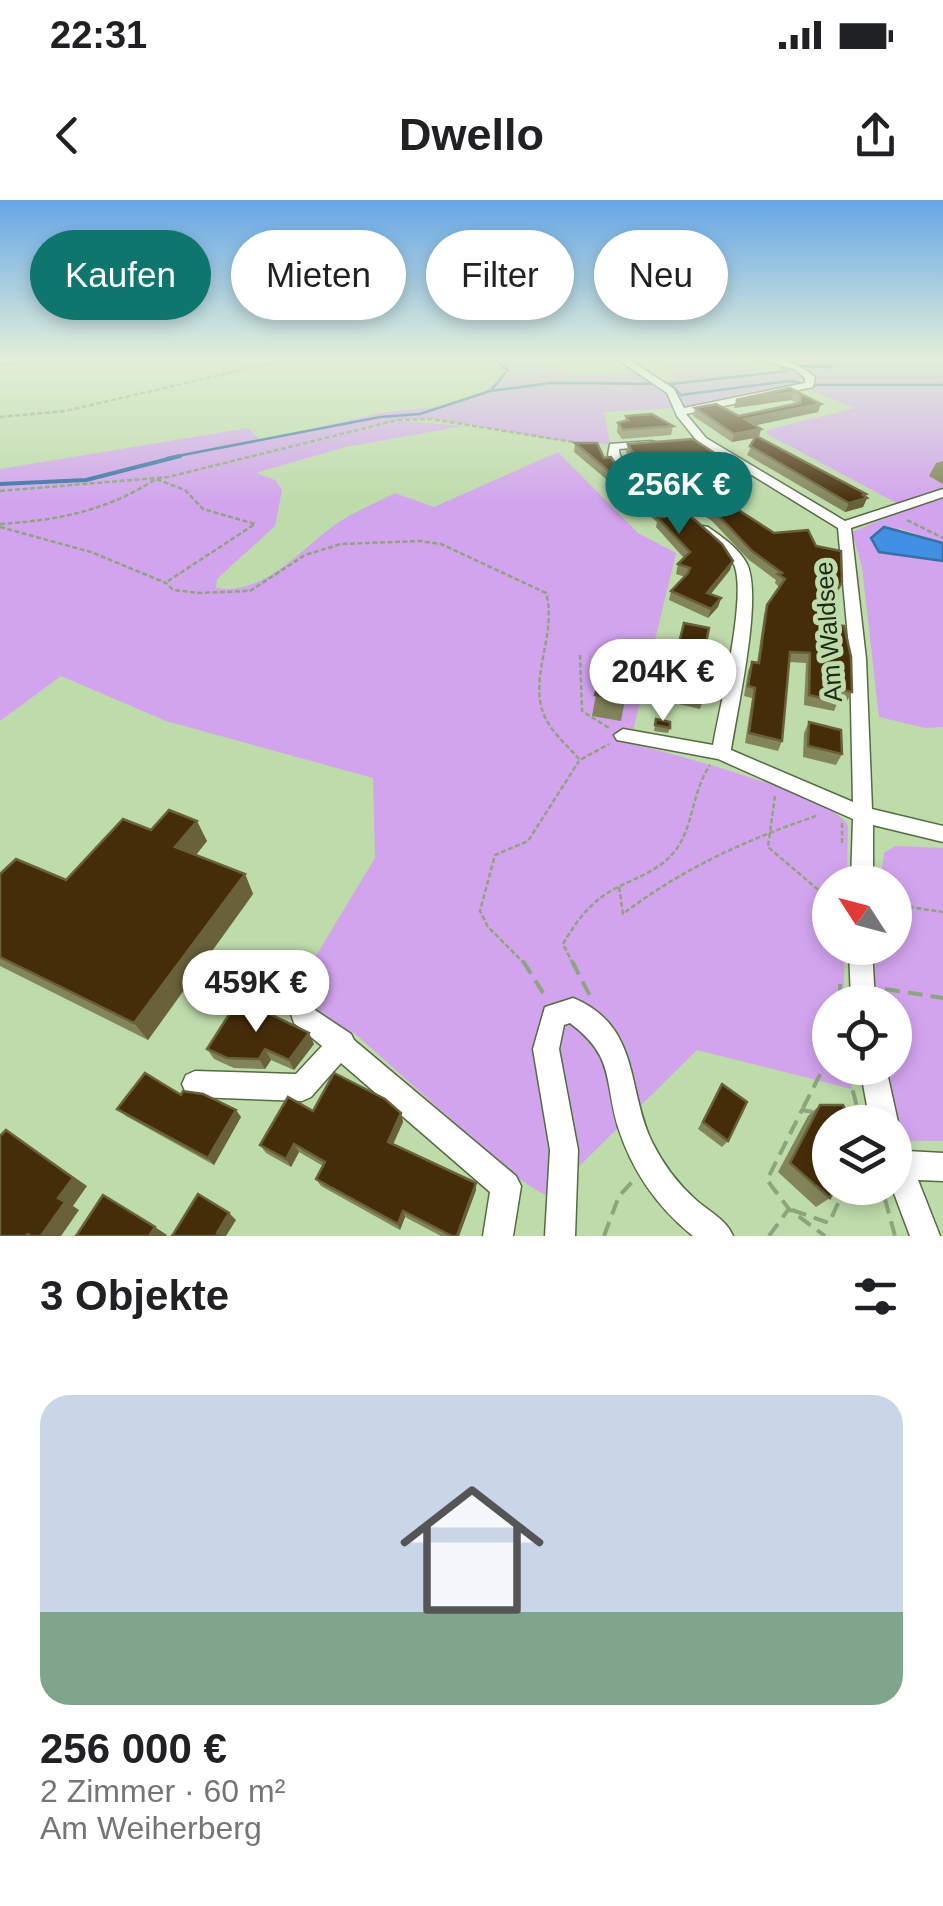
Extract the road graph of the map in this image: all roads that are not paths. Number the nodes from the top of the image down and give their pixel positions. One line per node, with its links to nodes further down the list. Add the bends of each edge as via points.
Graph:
1 (676, 405): 4 (street, Am Waldsee)
2 (707, 405): 4 (street)
3 (715, 405): 5 (street)
4 (680, 412): 6 (street, Am Waldsee)
5 (736, 418)
6 (702, 440): 7 (street); 12 (street, Am Waldsee)
7 (684, 442)
8 (666, 443): 9 (street, via 614,446 622,468)
9 (653, 492)
10 (943, 494): 12 (street)
11 (684, 515): 14 (street, via 730,550 744,570)
12 (844, 526): 15 (street, Am Waldsee, via 854,618)
13 (623, 735): 14 (street)
14 (721, 752): 15 (street)
15 (854, 811): 16 (street); 17 (street, Am Waldsee)
16 (943, 834)
17 (860, 865)
18 (304, 1014): 19 (street)
19 (342, 1043): 20 (street, via 302,1088); 24 (street, via 506,1186)
20 (195, 1084)
21 (943, 1167): 22 (street)
22 (912, 1169)
23 (909, 1205): 27 (street)
24 (498, 1236)
25 (560, 1236): 26 (street, via 564,1150 546,1049 554,1016 573,1010 620,1058 636,1141 669,1196)
26 (718, 1236)
27 (925, 1236)

